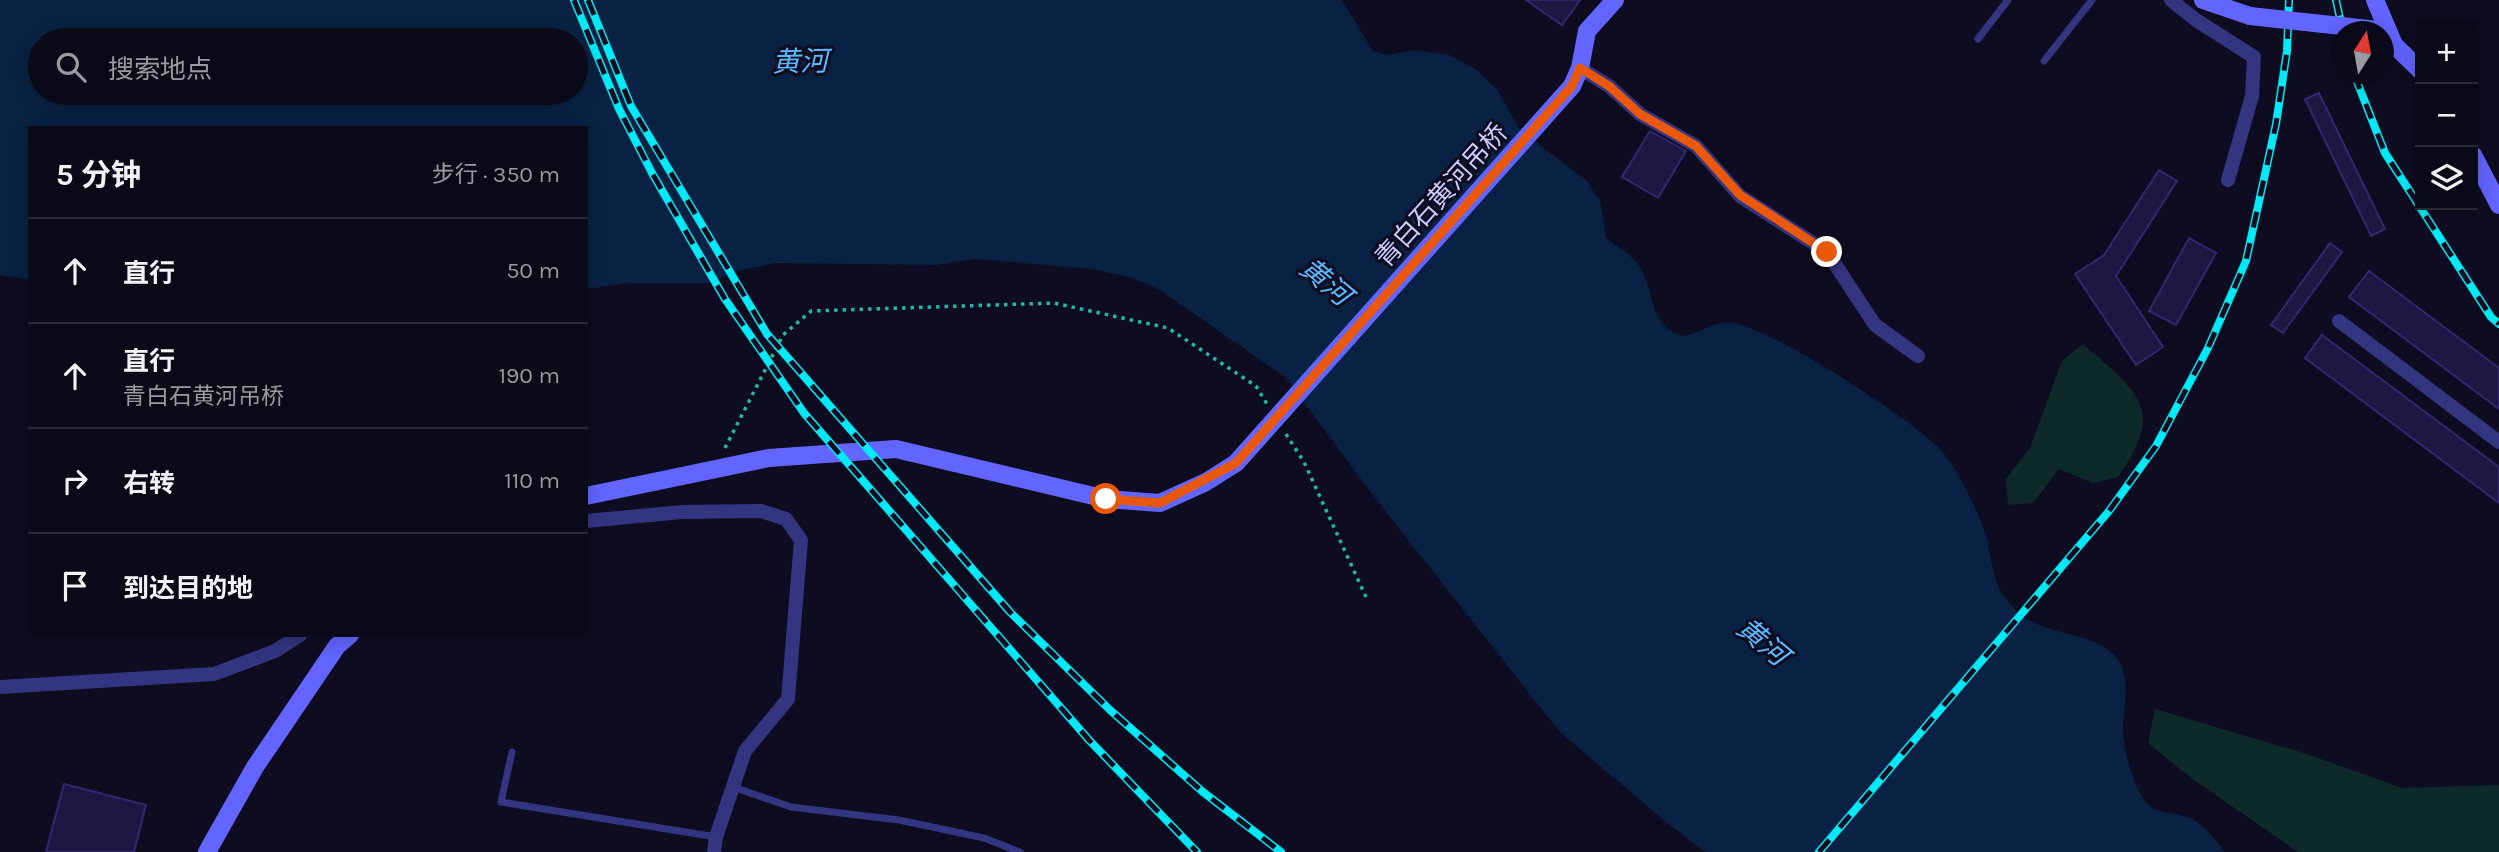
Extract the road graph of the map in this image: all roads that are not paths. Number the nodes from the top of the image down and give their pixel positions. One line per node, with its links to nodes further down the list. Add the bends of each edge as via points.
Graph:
1 (1615, 0): 13 (street, 青白石黄河吊桥, via 1587,31)
2 (2008, 0): 9 (lane)
3 (2092, 0): 11 (lane)
4 (2171, 0): 15 (street, via 2254,57 2252,96)
5 (2203, 0): 8 (street, bridge, via 2250,16)
6 (2375, 0): 7 (street)
7 (2380, 21)
8 (2331, 28)
9 (1978, 39)
10 (2394, 45): 12 (street)
11 (2044, 61)
12 (2415, 65)
13 (1580, 68): 18 (street, via 1640,114 1696,146 1740,195 1827,252 1875,325); 20 (street, 青白石黄河吊桥, bridge, via 1572,86 1236,463 1160,503 1106,499 896,449 769,458)
14 (2478, 165): 16 (street)
15 (2228, 180)
16 (2499, 205)
17 (2339, 321): 19 (street)
18 (1917, 356)
19 (2499, 442)
20 (588, 496)
21 (588, 522): 26 (street, via 682,512 761,511 775,513 796,528 803,553 788,699 745,751)
22 (297, 637): 24 (street, via 275,651 214,674)
23 (348, 637): 28 (street, via 255,767)
24 (0, 687)
25 (512, 752): 27 (lane, via 501,802)
26 (733, 787): 27 (street); 30 (lane, via 791,807 900,820 984,838)
27 (716, 836): 29 (street)
28 (207, 852)
29 (714, 852)
30 (1020, 852)

